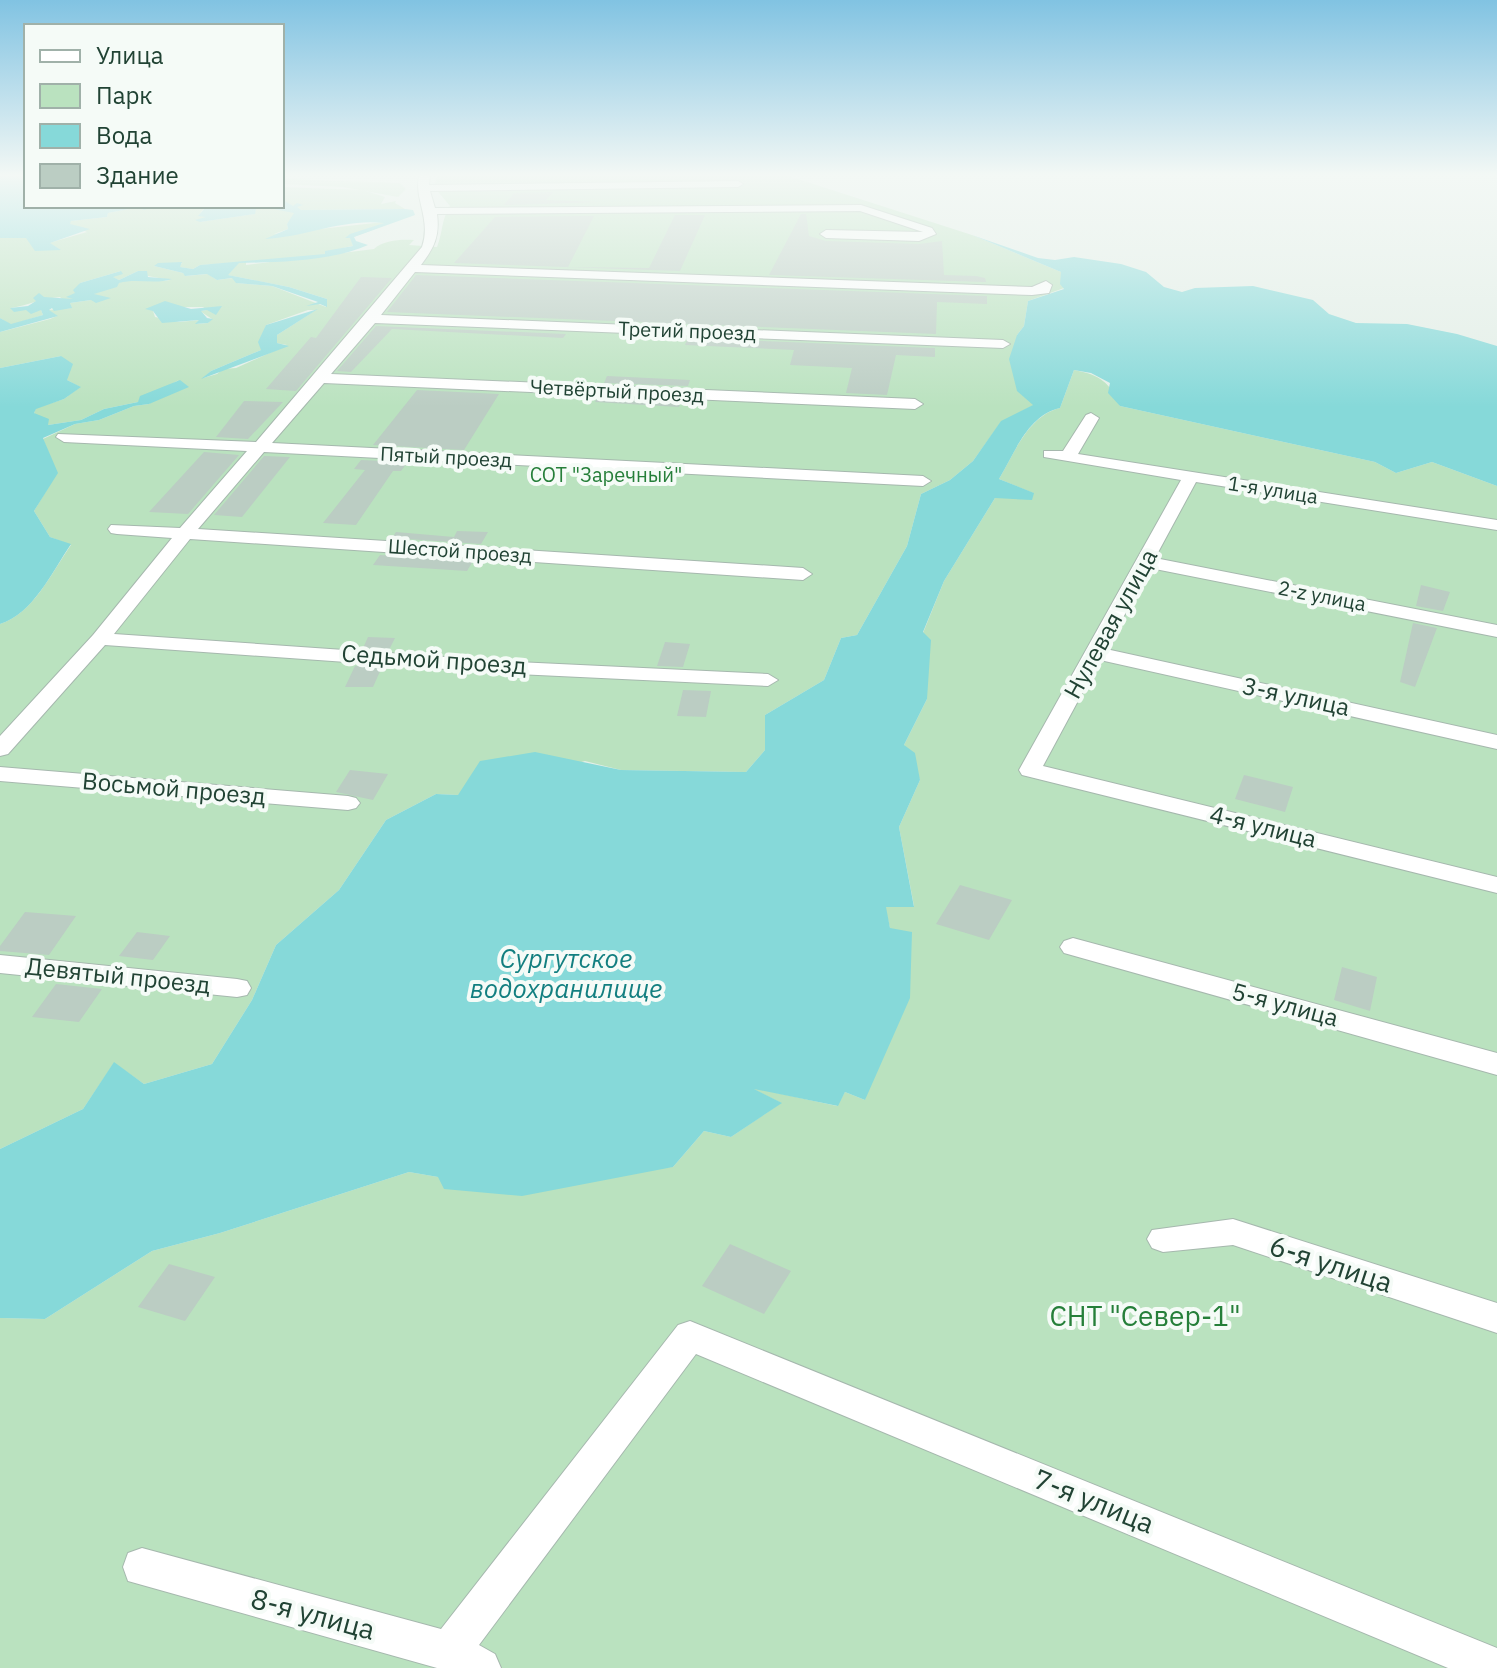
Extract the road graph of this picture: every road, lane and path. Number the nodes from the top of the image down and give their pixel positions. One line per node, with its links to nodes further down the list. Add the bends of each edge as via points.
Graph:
1 (426, 251): 2 (street)
2 (411, 268): 3 (street, via 1032,291); 4 (street)
3 (1046, 285)
4 (371, 319): 5 (street, Третий проезд); 6 (street)
5 (1003, 344)
6 (319, 378): 7 (street, Четвёртый проезд); 10 (street)
7 (915, 404)
8 (1091, 418): 12 (street)
9 (64, 437): 10 (street, Пятый проезд)
10 (259, 448): 14 (street, Пятый проезд); 17 (street)
11 (1050, 454): 12 (street, 1-я улица)
12 (1068, 457): 13 (street, 1-я улица)
13 (1191, 476): 15 (street, 1-я улица); 18 (street, Нулевая улица)
14 (923, 481)
15 (1497, 525)
16 (117, 529): 17 (street, Шестой проезд)
17 (186, 532): 19 (street, Шестой проезд); 21 (street)
18 (1147, 562): 20 (street, 2-z улица); 22 (street, Нулевая улица)
19 (803, 574)
20 (1497, 631)
21 (100, 639): 23 (street, Седьмой проезд, via 624,676); 25 (street)
22 (1095, 653): 24 (street, 3-я улица); 26 (street, Нулевая улица)
23 (768, 680)
24 (1497, 742)
25 (0, 749)
26 (1030, 770): 29 (street, 4-я улица)
27 (0, 774): 28 (street, Восьмой проезд)
28 (348, 803)
29 (1497, 885)
30 (1073, 947): 33 (street, 5-я улица)
31 (0, 964): 32 (street, Девятый проезд)
32 (237, 988)
33 (1497, 1064)
34 (1163, 1239): 35 (street, 6-я улица, via 1233,1232)
35 (1497, 1318)
36 (142, 1567): 37 (street, 8-я улица)
37 (465, 1660): 38 (street, 7-я улица, via 690,1336)
38 (1497, 1668)

